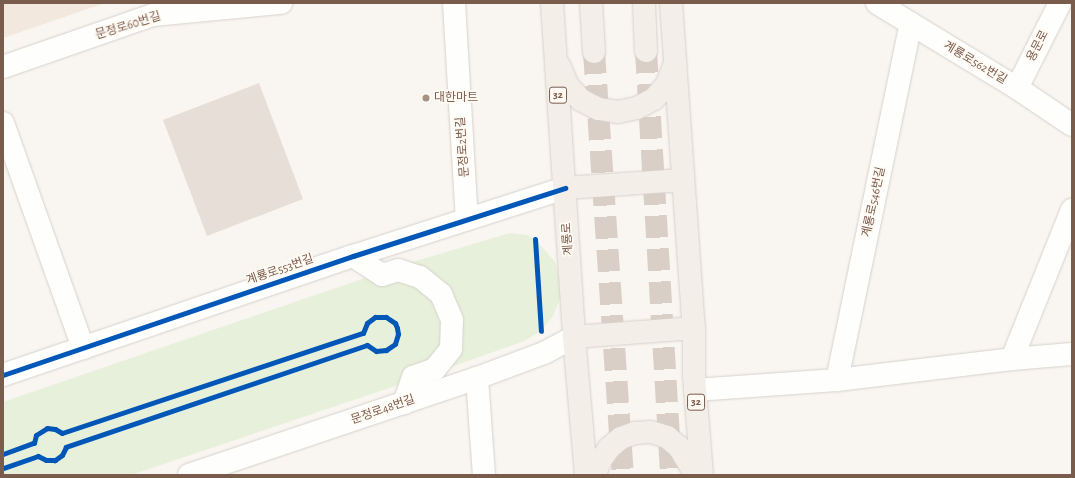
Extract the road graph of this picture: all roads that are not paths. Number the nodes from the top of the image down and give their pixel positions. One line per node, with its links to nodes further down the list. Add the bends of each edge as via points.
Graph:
1 (281, 3): 9 (street, 문정로60번길)
2 (454, 3): 22 (street, 문정로2번길)
3 (552, 3): 13 (main road, 계룡로 / 32)
4 (591, 3): 14 (main road)
5 (644, 3): 12 (main road)
6 (671, 3): 11 (main road, 32)
7 (877, 3): 10 (street, 계룡로562번길)
8 (1060, 3): 16 (street, 용문로)
9 (153, 9): 15 (street, 문정로60번길)
10 (911, 24): 16 (street, 계룡로562번길); 31 (street, 계룡로546번길)
11 (674, 47): 13 (main road, via 674,67 667,84 654,99 637,108 618,112 599,109 581,100 568,86); 19 (main road, 32)
12 (646, 51)
13 (555, 52): 20 (main road, 계룡로 / 32)
14 (594, 52)
15 (3, 67)
16 (1017, 88): 18 (street, 계룡로562번길)
17 (3, 123): 26 (street)
18 (1072, 126)
19 (683, 180): 20 (main road); 24 (main road, 32)
20 (565, 188): 22 (street, 계룡로553번길); 25 (main road, 계룡로 / 32)
21 (1072, 210): 28 (street)
22 (467, 219): 23 (street, 계룡로553번길)
23 (353, 256): 26 (street, 계룡로553번길); 33 (street, via 382,275 398,270 420,277 441,294 452,320 451,349 435,369 413,377)
24 (694, 328): 25 (main road); 32 (main road, 32)
25 (574, 337): 30 (street, 문정로48번길, via 544,353); 36 (main road, 계룡로 / 32)
26 (83, 348): 29 (street, 계룡로553번길)
27 (1072, 354): 28 (street)
28 (1012, 359): 31 (street)
29 (3, 375)
30 (477, 378): 33 (street, 문정로48번길); 35 (street)
31 (837, 380): 32 (street)
32 (695, 390): 39 (main road, 32)
33 (404, 403): 34 (street, 문정로48번길)
34 (189, 475)
35 (484, 475)
36 (586, 475)
37 (595, 475): 38 (main road, via 600,461 609,448 621,438 635,433 651,432 667,437 680,446)
38 (696, 475)
39 (702, 475)

